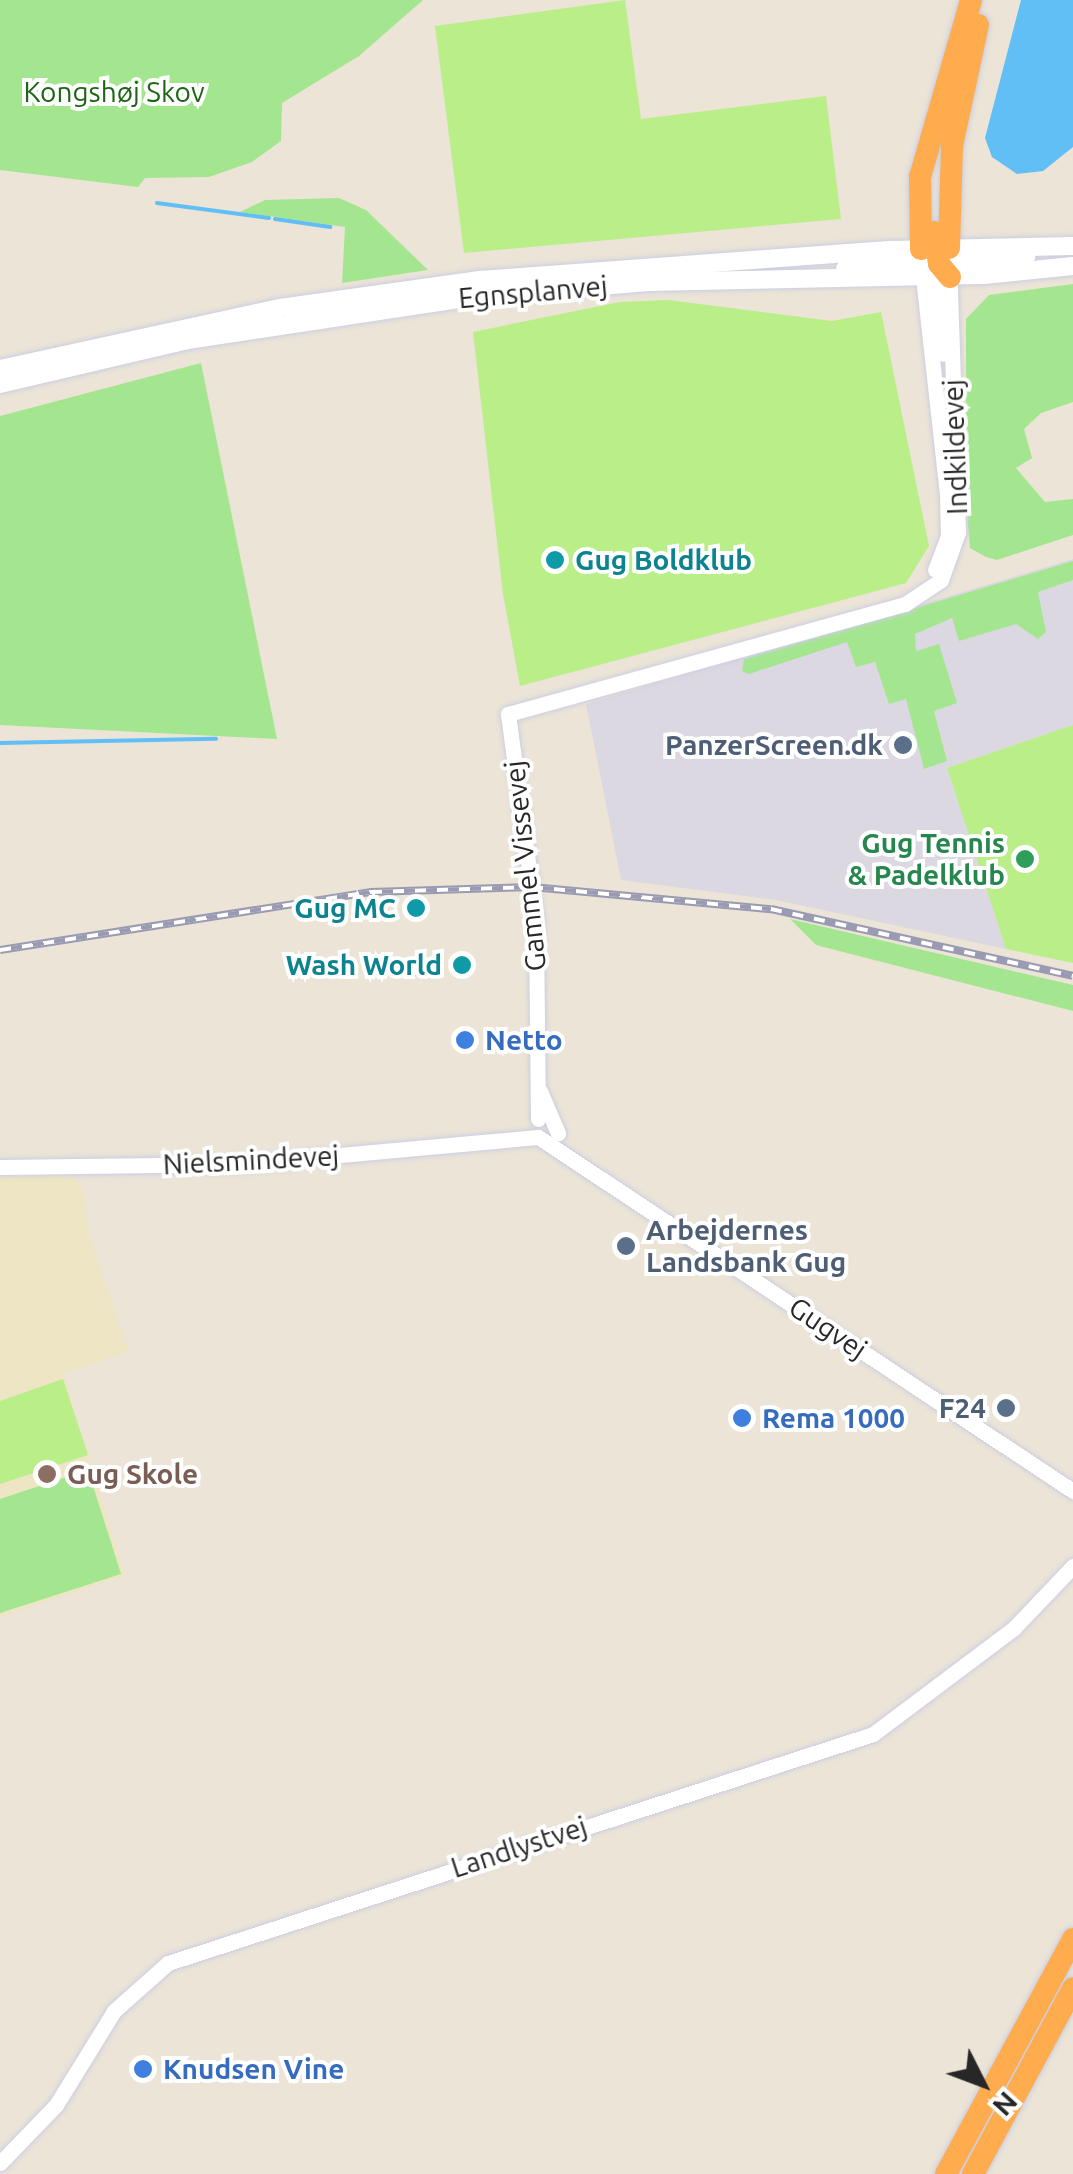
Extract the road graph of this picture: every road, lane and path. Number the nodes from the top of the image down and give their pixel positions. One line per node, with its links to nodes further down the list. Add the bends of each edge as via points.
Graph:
1 (970, 0): 4 (highway, via 920,177)
2 (985, 0): 4 (highway, via 956,113)
3 (1073, 248): 4 (main road, Egnsplanvej)
4 (936, 263): 5 (main road, Egnsplanvej); 6 (main road, Egnsplanvej, via 480,280 280,308); 7 (main road, Egnsplanvej, via 461,298 188,340); 8 (street, Indkildevej, via 948,536 934,573); 8 (street, Indkildevej, via 953,392 957,550 928,592)
5 (1073, 266)
6 (0, 369)
7 (0, 384)
8 (888, 606): 9 (street, Indkildevej)
9 (508, 714): 10 (street, Gammel Vissevej, via 536,920 534,1078)
10 (545, 1128): 11 (street, Nielsmindevej, via 502,1139 241,1164); 12 (street, Gugvej, via 583,1164)
11 (0, 1167)
12 (1073, 1491)
13 (1073, 1566): 16 (street, Landlystvej, via 1014,1628 873,1734 168,1963 114,2010 56,2105)
14 (1073, 1939): 17 (highway)
15 (1073, 1988): 18 (highway)
16 (0, 2163)
17 (946, 2174)
18 (973, 2174)

